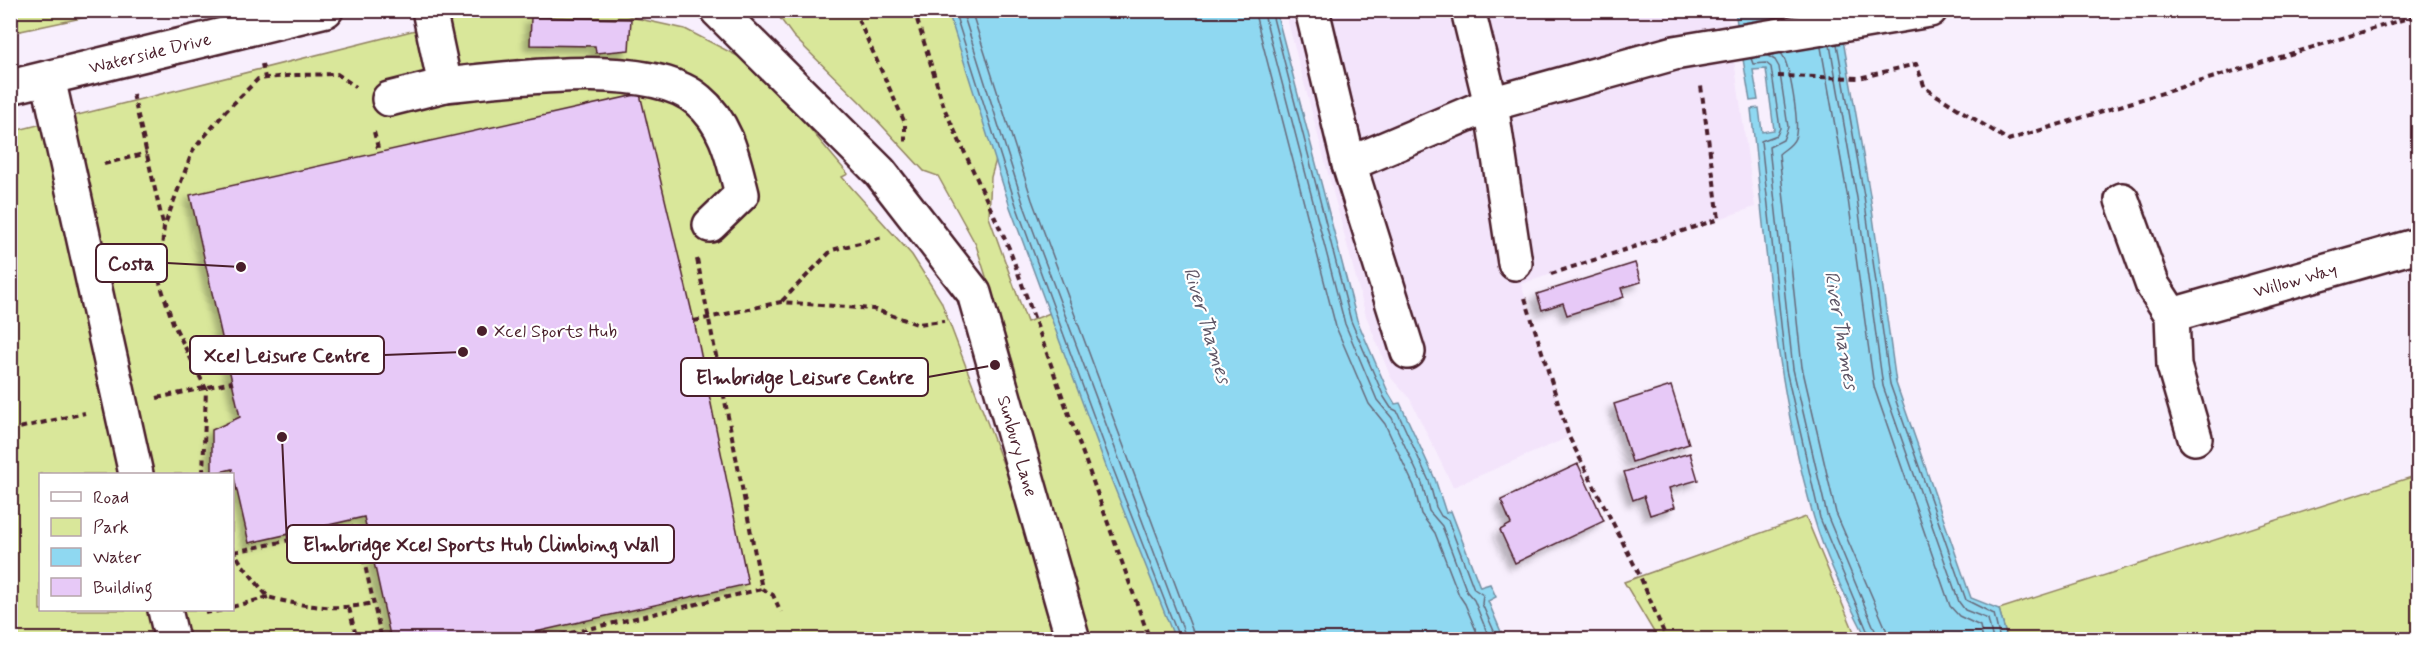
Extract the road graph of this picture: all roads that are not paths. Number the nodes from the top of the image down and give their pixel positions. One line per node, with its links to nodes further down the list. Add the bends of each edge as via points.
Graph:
1 (326, 10): 7 (street, Waterside Drive)
2 (429, 10): 8 (street)
3 (717, 10): 23 (street, Sunbury Lane, via 880,172 974,293)
4 (1312, 10): 12 (street)
5 (1468, 10): 10 (street)
6 (1922, 12): 10 (street, via 1674,53)
7 (48, 78): 9 (street, Waterside Drive); 20 (street)
8 (445, 85): 11 (street); 14 (street, via 554,75 632,78 675,85 698,99 717,121 728,140 742,194)
9 (10, 87)
10 (1491, 104): 12 (street); 16 (street)
11 (381, 112)
12 (1349, 164): 18 (street)
13 (2122, 200): 17 (street, via 2154,286)
14 (710, 225)
15 (2418, 244): 17 (street, Willow Way)
16 (1529, 270)
17 (2172, 315): 19 (street, via 2174,366)
18 (1408, 352)
19 (2195, 438)
20 (136, 473)
21 (165, 611): 22 (street)
22 (172, 639)
23 (1073, 639)

